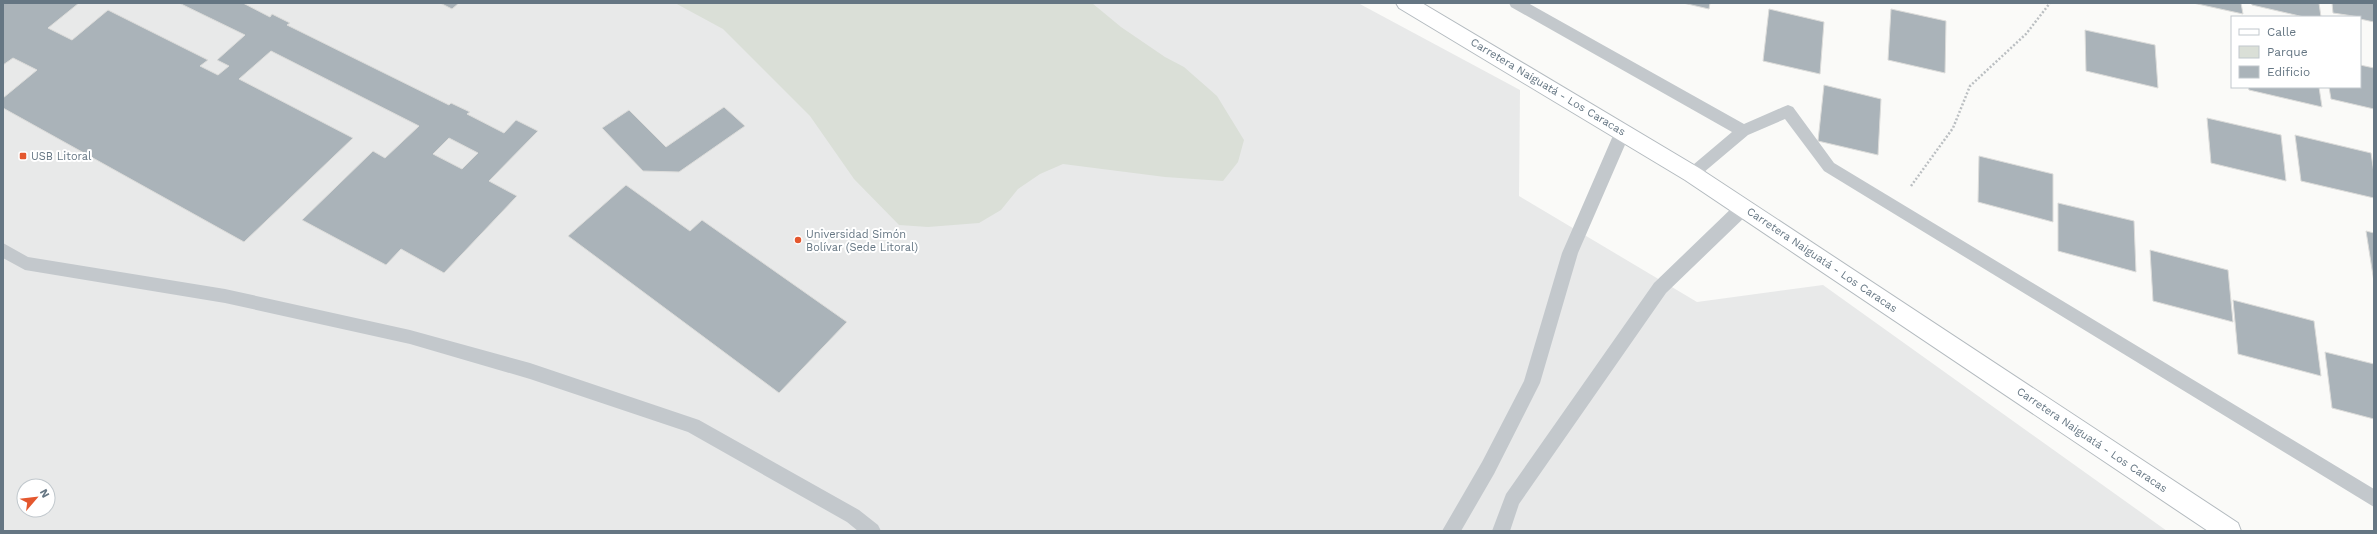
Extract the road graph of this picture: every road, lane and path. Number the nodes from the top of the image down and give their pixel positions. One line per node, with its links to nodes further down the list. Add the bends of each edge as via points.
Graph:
1 (1406, 3): 5 (main road, Carretera Naiguatá - Los Caracas)
2 (1516, 3): 4 (lane)
3 (2050, 3): 8 (path, via 2026,34 1970,86 1953,128)
4 (1743, 130): 6 (lane); 8 (lane, via 1788,110 1829,167)
5 (1623, 131): 6 (main road, Carretera Naiguatá - Los Caracas); 12 (lane, via 1570,253 1532,383 1488,468)
6 (1692, 174): 7 (main road, Carretera Naiguatá - Los Caracas)
7 (1743, 208): 13 (lane, via 1660,288 1512,500); 14 (main road, Carretera Naiguatá - Los Caracas)
8 (1895, 208): 10 (lane)
9 (3, 250): 11 (lane, via 25,263 225,296 410,337 530,371 693,426 853,516)
10 (2374, 499)
11 (872, 531)
12 (1451, 531)
13 (1501, 531)
14 (2229, 531)

